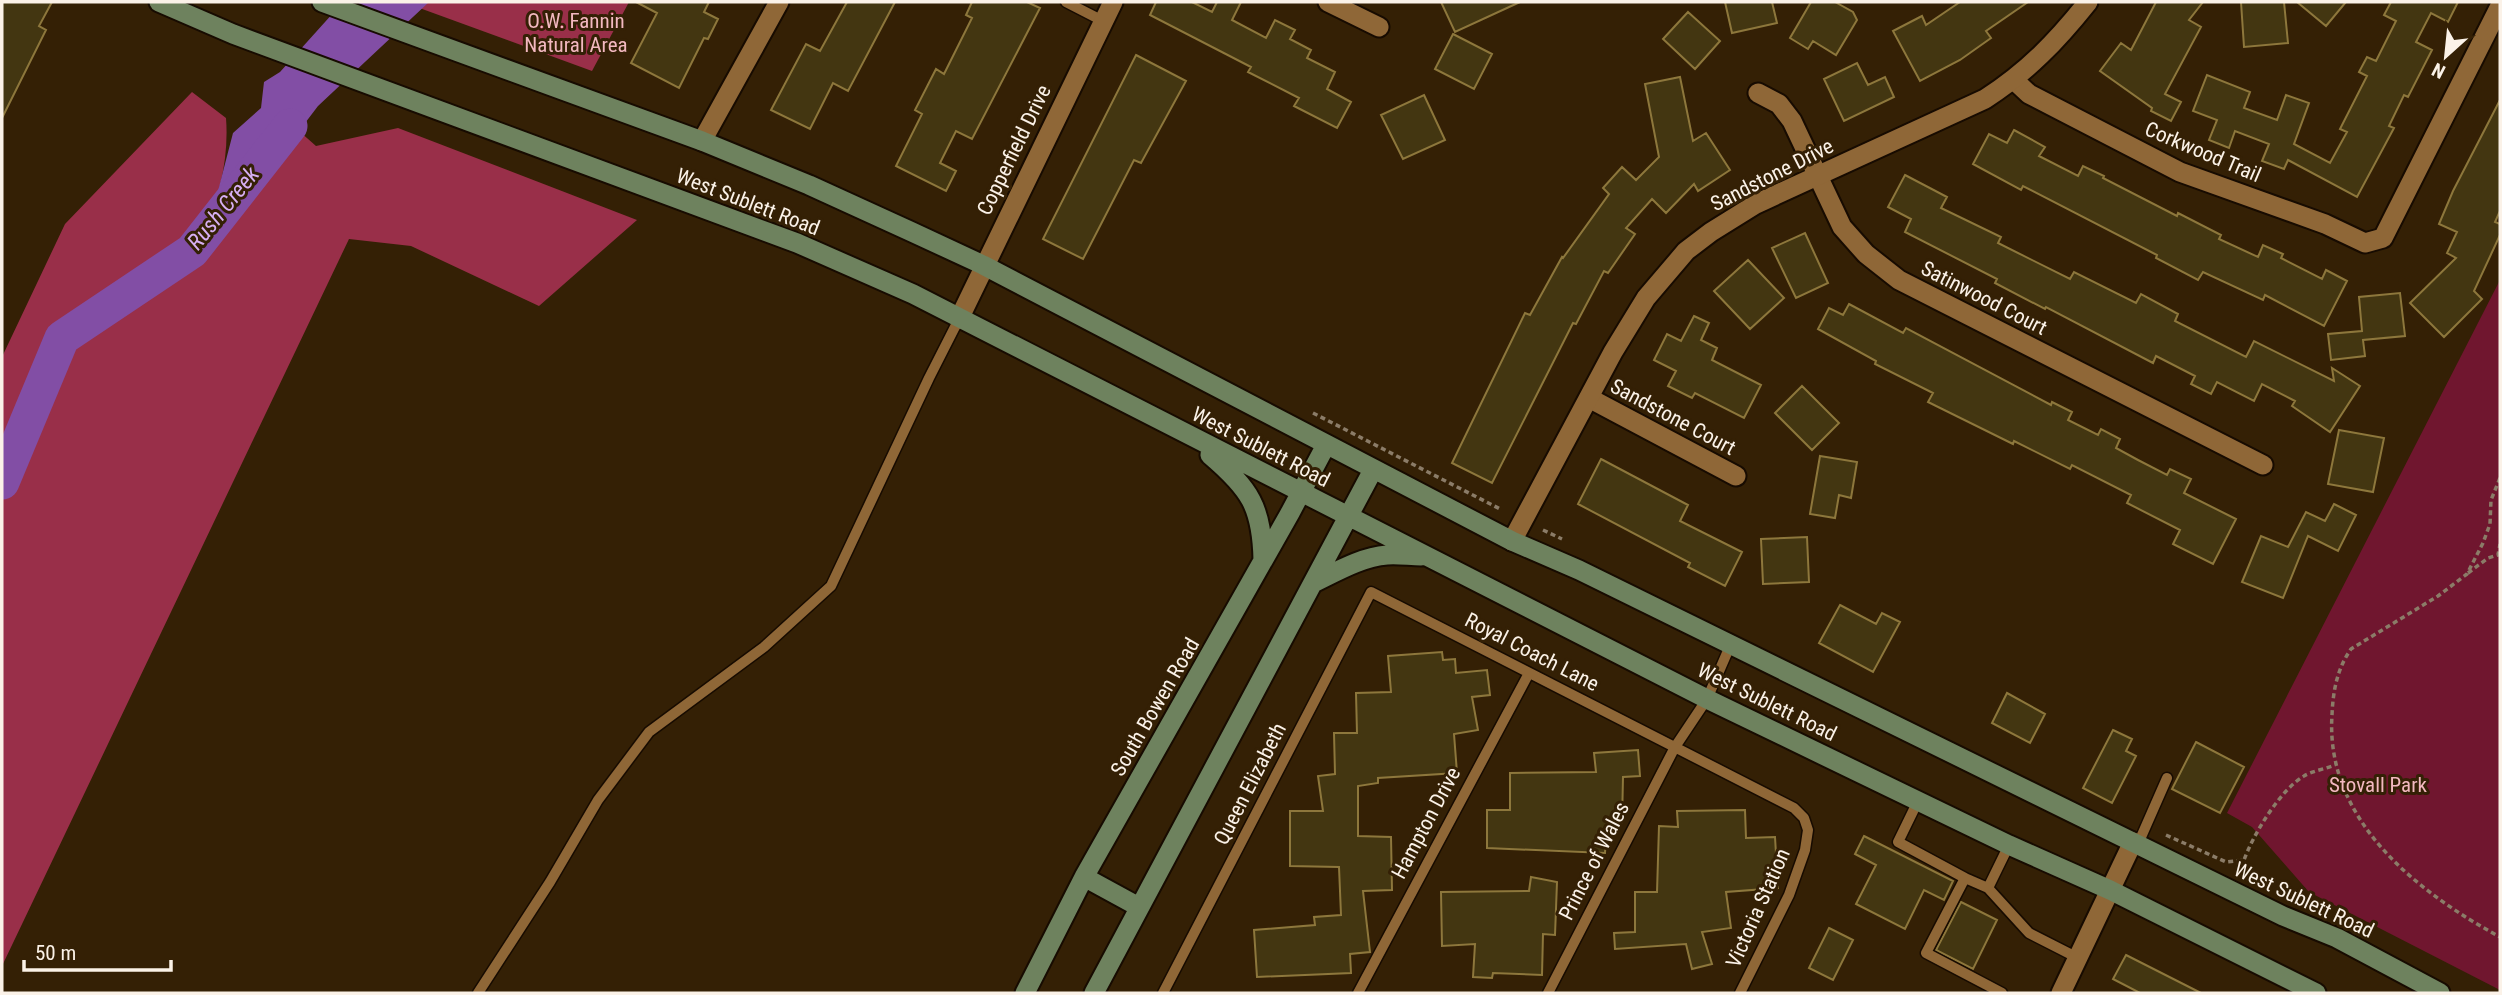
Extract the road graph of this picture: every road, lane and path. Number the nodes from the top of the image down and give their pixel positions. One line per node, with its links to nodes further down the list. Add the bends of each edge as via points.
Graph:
1 (159, 2): 16 (main road, West Sublett Road, via 233,34 797,243 913,294)
2 (322, 2): 13 (main road, West Sublett Road)
3 (779, 2): 13 (street)
4 (1066, 2): 9 (lane)
5 (1113, 2): 9 (street, Copperfield Drive)
6 (1328, 2): 10 (street)
7 (2088, 2): 11 (street, Sandstone Drive)
8 (2500, 6): 11 (street, Corkwood Trail, via 2383,238 2365,243 2180,172 2028,94)
9 (1103, 21): 15 (street, Copperfield Drive)
10 (1379, 27)
11 (2014, 80): 14 (street, Sandstone Drive, via 1949,117)
12 (1758, 93): 14 (street, Satinwood Court, via 1779,104 1792,121)
13 (702, 141): 15 (main road, West Sublett Road)
14 (1817, 176): 17 (street, Sandstone Drive, via 1756,204 1686,251 1646,298); 20 (street, Satinwood Court, via 1842,227 1899,280)
15 (983, 265): 16 (street, Copperfield Drive); 19 (main road, West Sublett Road)
16 (959, 320): 18 (main road, West Sublett Road); 51 (lane, via 831,586 764,647 649,732 598,800)
17 (1589, 398): 22 (street, Sandstone Court); 26 (street, Sandstone Drive)
18 (1188, 436): 24 (main road, West Sublett Road); 30 (main road, via 1237,478 1255,506)
19 (1326, 445): 21 (main road, West Sublett Road); 24 (main road, South Bowen Road)
20 (2263, 465)
21 (1373, 470): 25 (main road); 26 (main road, West Sublett Road)
22 (1736, 476)
23 (2500, 478): 31 (path, via 2491,500 2490,524)
24 (1302, 493): 25 (main road, West Sublett Road); 30 (main road, South Bowen Road)
25 (1348, 517): 28 (main road, West Sublett Road); 32 (main road)
26 (1512, 541): 34 (main road, West Sublett Road)
27 (2500, 544): 29 (path)
28 (1427, 556): 32 (main road, via 1386,555 1357,562); 36 (main road, West Sublett Road)
29 (2499, 556): 31 (path, via 2488,558)
30 (1264, 561): 43 (main road, South Bowen Road)
31 (2467, 574): 38 (path, via 2351,649 2342,662 2330,732)
32 (1312, 583): 47 (main road)
33 (1371, 592): 35 (lane, Royal Coach Lane); 54 (lane, Queen Elizabeth)
34 (1730, 646): 36 (lane, Prince of Wales); 41 (main road, West Sublett Road)
35 (1529, 673): 37 (lane, Royal Coach Lane); 55 (lane, Hampton Drive)
36 (1707, 699): 37 (lane, Prince of Wales); 40 (main road, West Sublett Road)
37 (1675, 747): 56 (lane, Prince of Wales); 57 (lane, Victoria Station, via 1794,808 1808,830 1789,895)
38 (2335, 765): 41 (path, via 2304,776 2292,786 2263,820 2244,860 2226,862); 48 (path, via 2354,812 2386,854 2448,905)
39 (2167, 778): 41 (lane)
40 (1918, 801): 42 (main road, West Sublett Road); 44 (lane, via 1898,842)
41 (2139, 837): 46 (street); 60 (main road, West Sublett Road, via 2283,916 2337,938)
42 (2009, 845): 45 (lane); 46 (main road, West Sublett Road)
43 (1084, 877): 47 (main road); 52 (main road, South Bowen Road)
44 (1965, 878): 45 (lane); 58 (lane, via 1926,953)
45 (1989, 888): 49 (lane, via 2029,933)
46 (2109, 891): 49 (street); 50 (main road, West Sublett Road)
47 (1139, 906): 53 (main road)
48 (2500, 937)
49 (2078, 958): 59 (street)
50 (2310, 992)
51 (478, 993)
52 (1025, 993)
53 (1094, 993)
54 (1163, 993)
55 (1358, 993)
56 (1548, 993)
57 (1741, 993)
58 (2002, 993)
59 (2061, 993)
60 (2440, 993)

